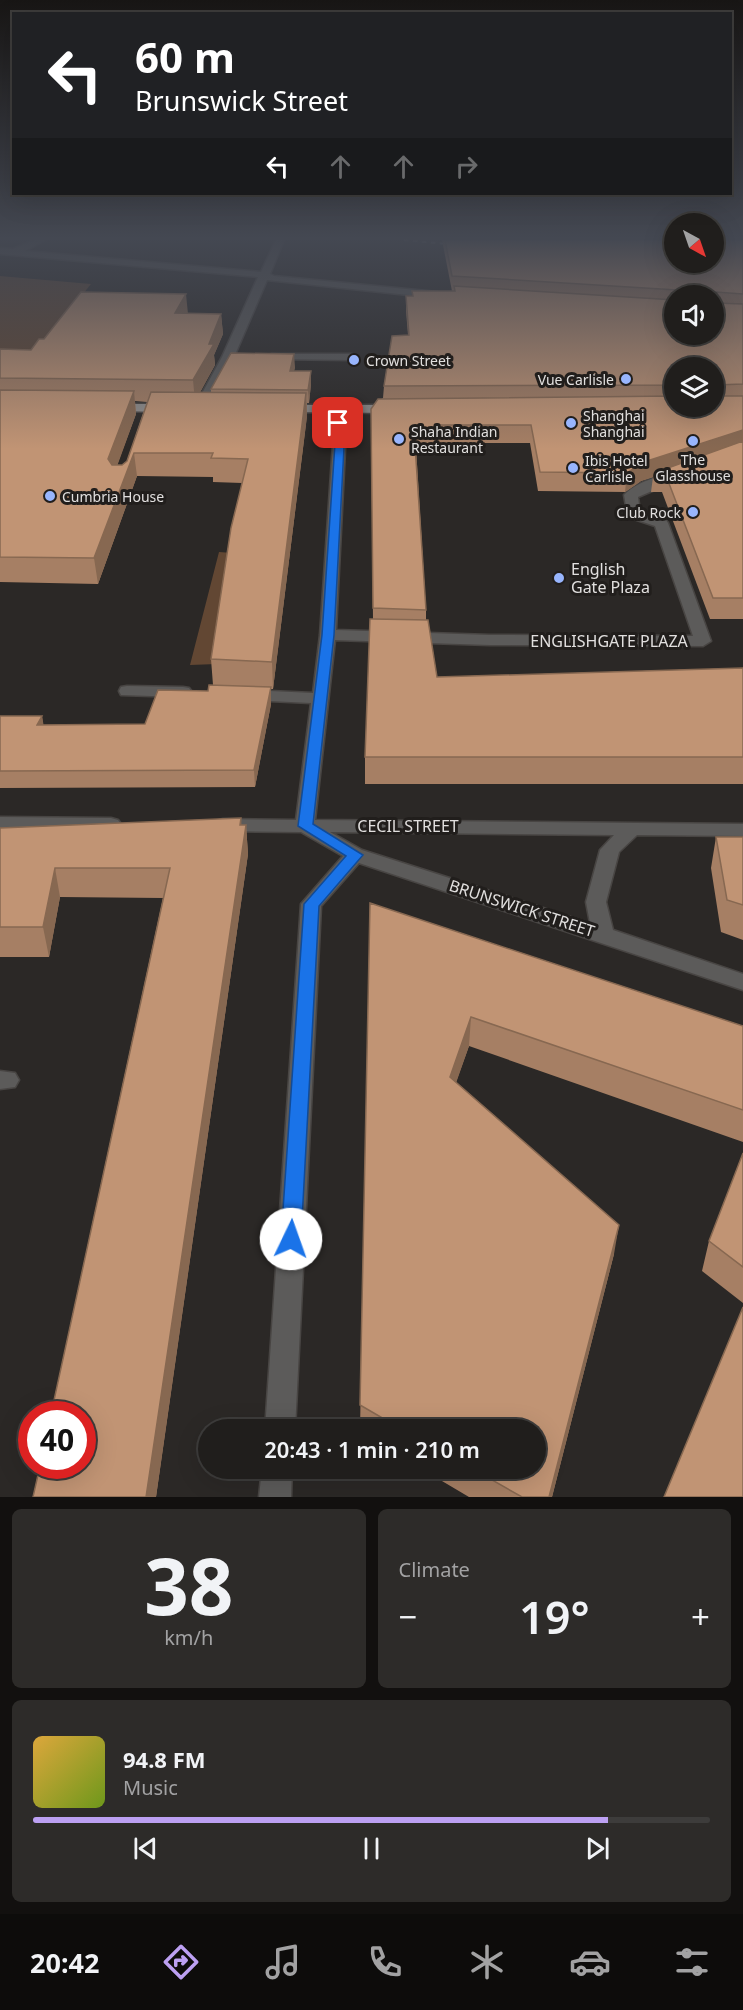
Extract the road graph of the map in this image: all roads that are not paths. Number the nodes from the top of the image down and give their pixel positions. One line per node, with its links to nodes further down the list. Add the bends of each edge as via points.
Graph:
1 (251, 310): 6 (street, via 234,357)
2 (262, 357): 3 (street)
3 (352, 357)
4 (100, 407): 5 (main road)
5 (147, 407): 6 (main road); 10 (street)
6 (195, 408)
7 (267, 409): 9 (main road)
8 (412, 409): 9 (main road)
9 (333, 410): 12 (street, via 340,429)
10 (141, 422)
11 (690, 471): 12 (street, ENGLISHGATE PLAZA, via 631,495 633,514 661,523 703,641)
12 (328, 635): 16 (street)
13 (127, 691): 14 (street)
14 (196, 693)
15 (230, 694): 16 (street)
16 (320, 698): 20 (street)
17 (0, 823): 18 (street)
18 (129, 824)
19 (200, 825): 20 (street, CECIL STREET)
20 (305, 826): 21 (street, CECIL STREET); 23 (street, BRUNSWICK STREET)
21 (633, 828): 22 (street, CECIL STREET); 24 (street, via 610,850 597,902)
22 (743, 830)
23 (355, 855): 24 (street, BRUNSWICK STREET); 26 (street, via 311,904)
24 (604, 935): 25 (street, BRUNSWICK STREET)
25 (743, 982)
26 (281, 1419)
27 (276, 1479): 28 (street)
28 (275, 1497)

